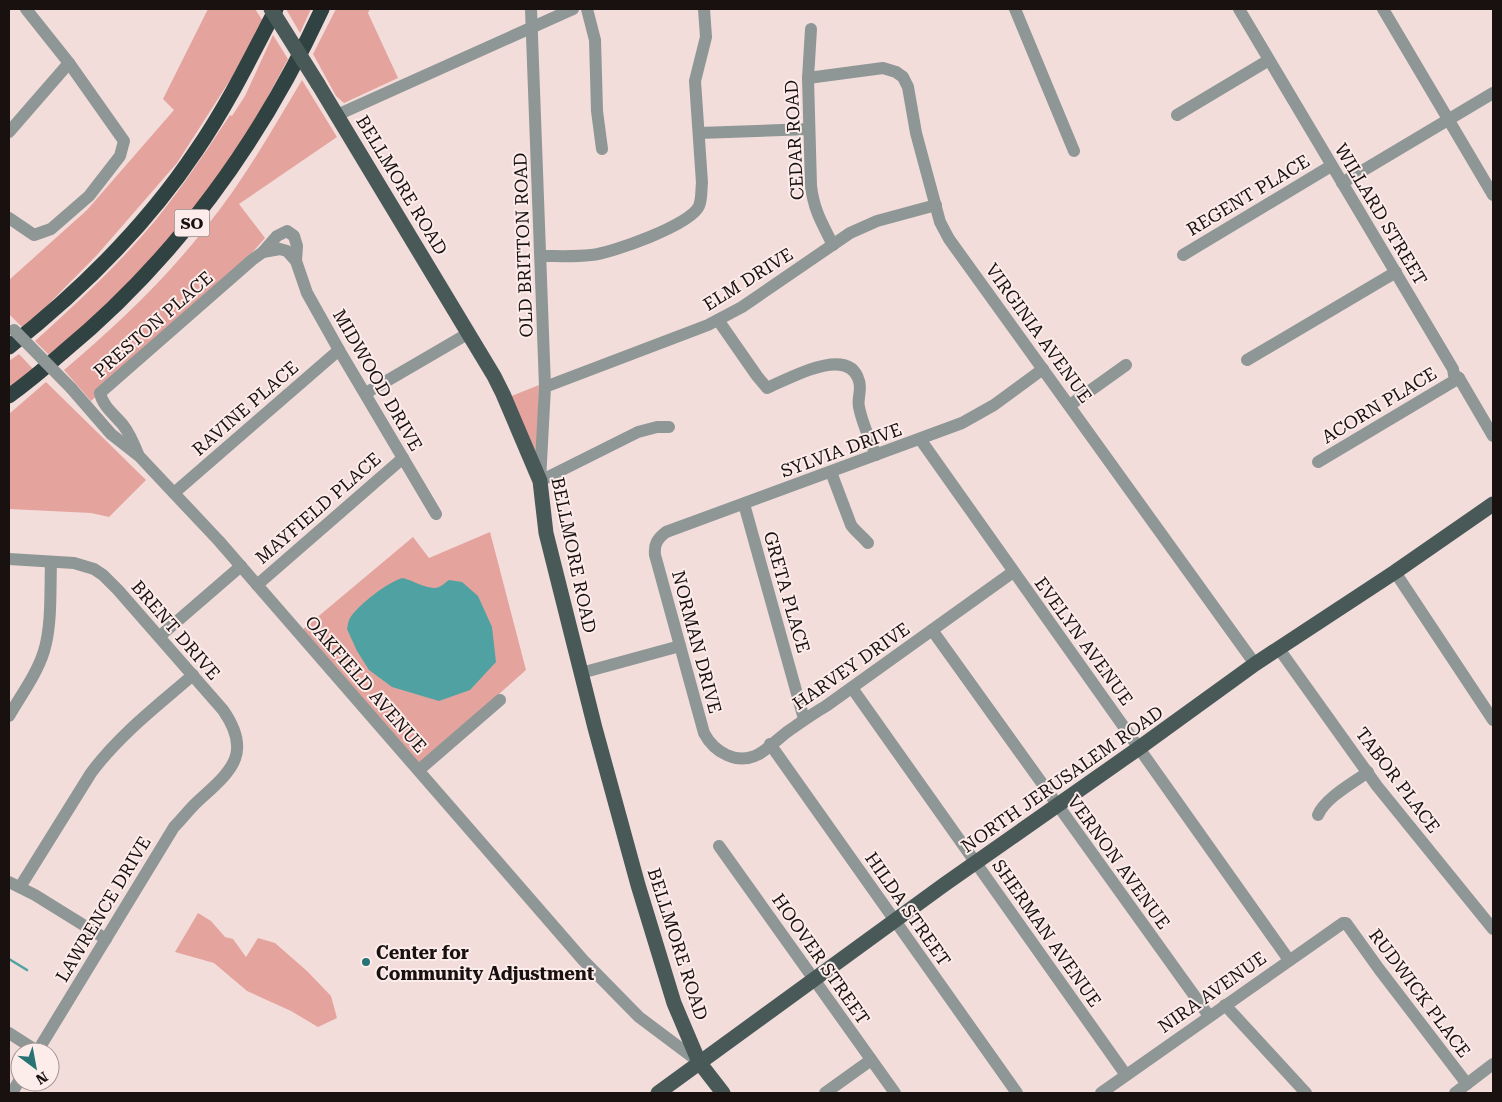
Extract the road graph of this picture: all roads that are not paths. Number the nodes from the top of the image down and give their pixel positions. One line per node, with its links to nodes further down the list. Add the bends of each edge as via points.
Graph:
1 (26, 9): 15 (street)
2 (271, 9): 18 (main road, BELLMORE ROAD, bridge)
3 (276, 9): 40 (highway, SO, via 219,115 157,204 98,269)
4 (322, 9): 48 (highway, SO, via 271,108 226,178 192,223 155,266 90,330)
5 (531, 9): 12 (street, OLD BRITTON ROAD)
6 (573, 9): 12 (street)
7 (588, 9): 24 (street, via 595,40 597,111)
8 (704, 9): 23 (street, via 706,37 696,81)
9 (1015, 9): 25 (street)
10 (1239, 9): 14 (street, WILLARD STREET)
11 (1383, 9): 20 (street)
12 (531, 28): 18 (street); 34 (street, OLD BRITTON ROAD)
13 (811, 29): 16 (street, CEDAR ROAD)
14 (1269, 60): 19 (street); 26 (street, WILLARD STREET)
15 (69, 63): 22 (street); 30 (street, via 124,140 120,156 89,196 51,229 34,235)
16 (808, 78): 21 (street, CEDAR ROAD); 29 (street, VIRGINIA AVENUE, via 883,68 903,77)
17 (1493, 93): 20 (street)
18 (337, 114): 39 (main road, BELLMORE ROAD)
19 (1176, 115)
20 (1449, 120): 27 (street); 28 (street)
21 (809, 129): 23 (street); 31 (street, CEDAR ROAD, via 813,204)
22 (9, 132)
23 (698, 133): 34 (street, via 701,196 698,208 689,216 658,233 612,251 592,255)
24 (602, 149)
25 (1074, 152)
26 (1331, 166): 27 (street, WILLARD STREET); 33 (street, REGENT PLACE)
27 (1342, 183): 36 (street, WILLARD STREET)
28 (1493, 195)
29 (936, 205): 31 (street, ELM DRIVE, via 877,221); 44 (street, VIRGINIA AVENUE, via 940,222 949,238)
30 (9, 218)
31 (833, 245): 37 (street, ELM DRIVE)
32 (263, 252): 35 (street, via 280,249); 35 (street, MIDWOOD DRIVE, via 277,236 287,231 296,240); 54 (street, PRESTON PLACE, via 100,393 129,433)
33 (1183, 255)
34 (541, 256): 46 (street, OLD BRITTON ROAD)
35 (296, 261): 41 (street, MIDWOOD DRIVE, via 307,292)
36 (1396, 272): 42 (street); 45 (street, WILLARD STREET, via 1454,369 1454,375)
37 (718, 320): 46 (street, ELM DRIVE); 53 (street, via 767,388 832,363 852,369 859,380 858,406)
38 (11, 328): 54 (street, OAKFIELD AVENUE, bridge, via 111,434)
39 (469, 334): 47 (street); 58 (main road, BELLMORE ROAD, via 503,394)
40 (9, 347)
41 (339, 350): 47 (street, MIDWOOD DRIVE); 59 (street, RAVINE PLACE)
42 (1247, 360)
43 (1126, 366): 49 (street)
44 (1043, 369): 49 (street, VIRGINIA AVENUE); 52 (street, SYLVIA DRIVE, via 976,416)
45 (1459, 378): 51 (street, WILLARD STREET); 56 (street, ACORN PLACE)
46 (545, 387): 58 (street, OLD BRITTON ROAD)
47 (366, 393): 55 (street, MIDWOOD DRIVE)
48 (9, 396)
49 (1070, 406): 75 (street, VIRGINIA AVENUE)
50 (669, 427): 58 (street, via 638,432)
51 (1493, 436)
52 (920, 439): 53 (street, SYLVIA DRIVE); 68 (street, EVELYN AVENUE)
53 (876, 455): 57 (street, SYLVIA DRIVE)
54 (139, 456): 59 (street, OAKFIELD AVENUE)
55 (403, 458): 62 (street, MIDWOOD DRIVE); 70 (street, MAYFIELD PLACE)
56 (1318, 462)
57 (831, 472): 60 (street, SYLVIA DRIVE); 63 (street, via 851,525)
58 (540, 481): 76 (main road, BELLMORE ROAD, via 546,533)
59 (174, 493): 67 (street, OAKFIELD AVENUE)
60 (744, 504): 64 (street, SYLVIA DRIVE, via 666,532 654,547); 81 (street, GRETA PLACE)
61 (1493, 504): 69 (main road, NORTH JERUSALEM ROAD)
62 (436, 514)
63 (868, 543)
64 (655, 555): 73 (street, NORMAN DRIVE)
65 (9, 559): 66 (street, BRENT DRIVE)
66 (51, 563): 72 (street, BRENT DRIVE, via 74,563 103,575); 80 (street, via 48,633 44,650)
67 (241, 566): 70 (street, OAKFIELD AVENUE); 72 (street)
68 (1013, 572): 71 (street, HARVEY DRIVE); 85 (street, EVELYN AVENUE)
69 (1395, 572): 74 (main road, NORTH JERUSALEM ROAD); 82 (street)
70 (257, 585): 86 (street, OAKFIELD AVENUE)
71 (932, 630): 78 (street, HARVEY DRIVE); 89 (street, VERNON AVENUE)
72 (160, 636): 77 (street, BRENT DRIVE)
73 (680, 646): 76 (street); 83 (street, NORMAN DRIVE)
74 (1279, 649): 75 (main road, NORTH JERUSALEM ROAD); 87 (street, TABOR PLACE)
75 (1255, 664): 85 (main road, NORTH JERUSALEM ROAD)
76 (581, 673): 106 (main road, BELLMORE ROAD, via 649,921 674,1003)
77 (192, 675): 88 (street, BRENT DRIVE, via 223,710 237,738 236,757 231,768); 93 (street, via 101,759)
78 (852, 688): 81 (street, HARVEY DRIVE); 92 (street, SHERMAN AVENUE)
79 (500, 700): 86 (street)
80 (9, 716)
81 (804, 719): 84 (street, HARVEY DRIVE)
82 (1493, 720)
83 (707, 738): 84 (street, HARVEY DRIVE, via 721,754 731,757 747,758 759,754)
84 (770, 744): 94 (street, HILDA STREET)
85 (1139, 748): 89 (main road, NORTH JERUSALEM ROAD); 98 (street, EVELYN AVENUE)
86 (419, 770): 106 (street, OAKFIELD AVENUE, via 589,966 638,1017)
87 (1368, 772): 90 (street, via 1329,800); 96 (street, TABOR PLACE)
88 (209, 792): 97 (street, LAWRENCE DRIVE, via 174,827)
89 (1057, 806): 92 (main road, NORTH JERUSALEM ROAD); 101 (street, VERNON AVENUE)
90 (1318, 815)
91 (719, 846): 99 (street, HOOVER STREET)
92 (975, 862): 94 (main road, NORTH JERUSALEM ROAD); 108 (street, SHERMAN AVENUE)
93 (15, 884): 97 (street)
94 (895, 922): 99 (main road, NORTH JERUSALEM ROAD); 114 (street, HILDA STREET)
95 (1346, 923): 98 (street, NIRA AVENUE); 109 (street, RUDWICK PLACE)
96 (1493, 929)
97 (106, 938): 104 (street, LAWRENCE DRIVE)
98 (1289, 960): 100 (street, NIRA AVENUE)
99 (814, 980): 105 (street, HOOVER STREET); 106 (main road, NORTH JERUSALEM ROAD)
100 (1225, 1005): 101 (street, NIRA AVENUE); 116 (street)
101 (1209, 1016): 108 (street, NIRA AVENUE)
102 (9, 1034): 103 (street)
103 (21, 1042)
104 (43, 1042)
105 (871, 1060): 112 (street); 113 (street, HOOVER STREET)
106 (699, 1062): 110 (main road, NORTH JERUSALEM ROAD); 111 (main road, BELLMORE ROAD)
107 (1493, 1064): 109 (street)
108 (1126, 1075): 115 (street, NIRA AVENUE)
109 (1467, 1084): 117 (street)
110 (658, 1093)
111 (723, 1093)
112 (825, 1093)
113 (895, 1093)
114 (1017, 1093)
115 (1100, 1093)
116 (1306, 1093)
117 (1455, 1093)

